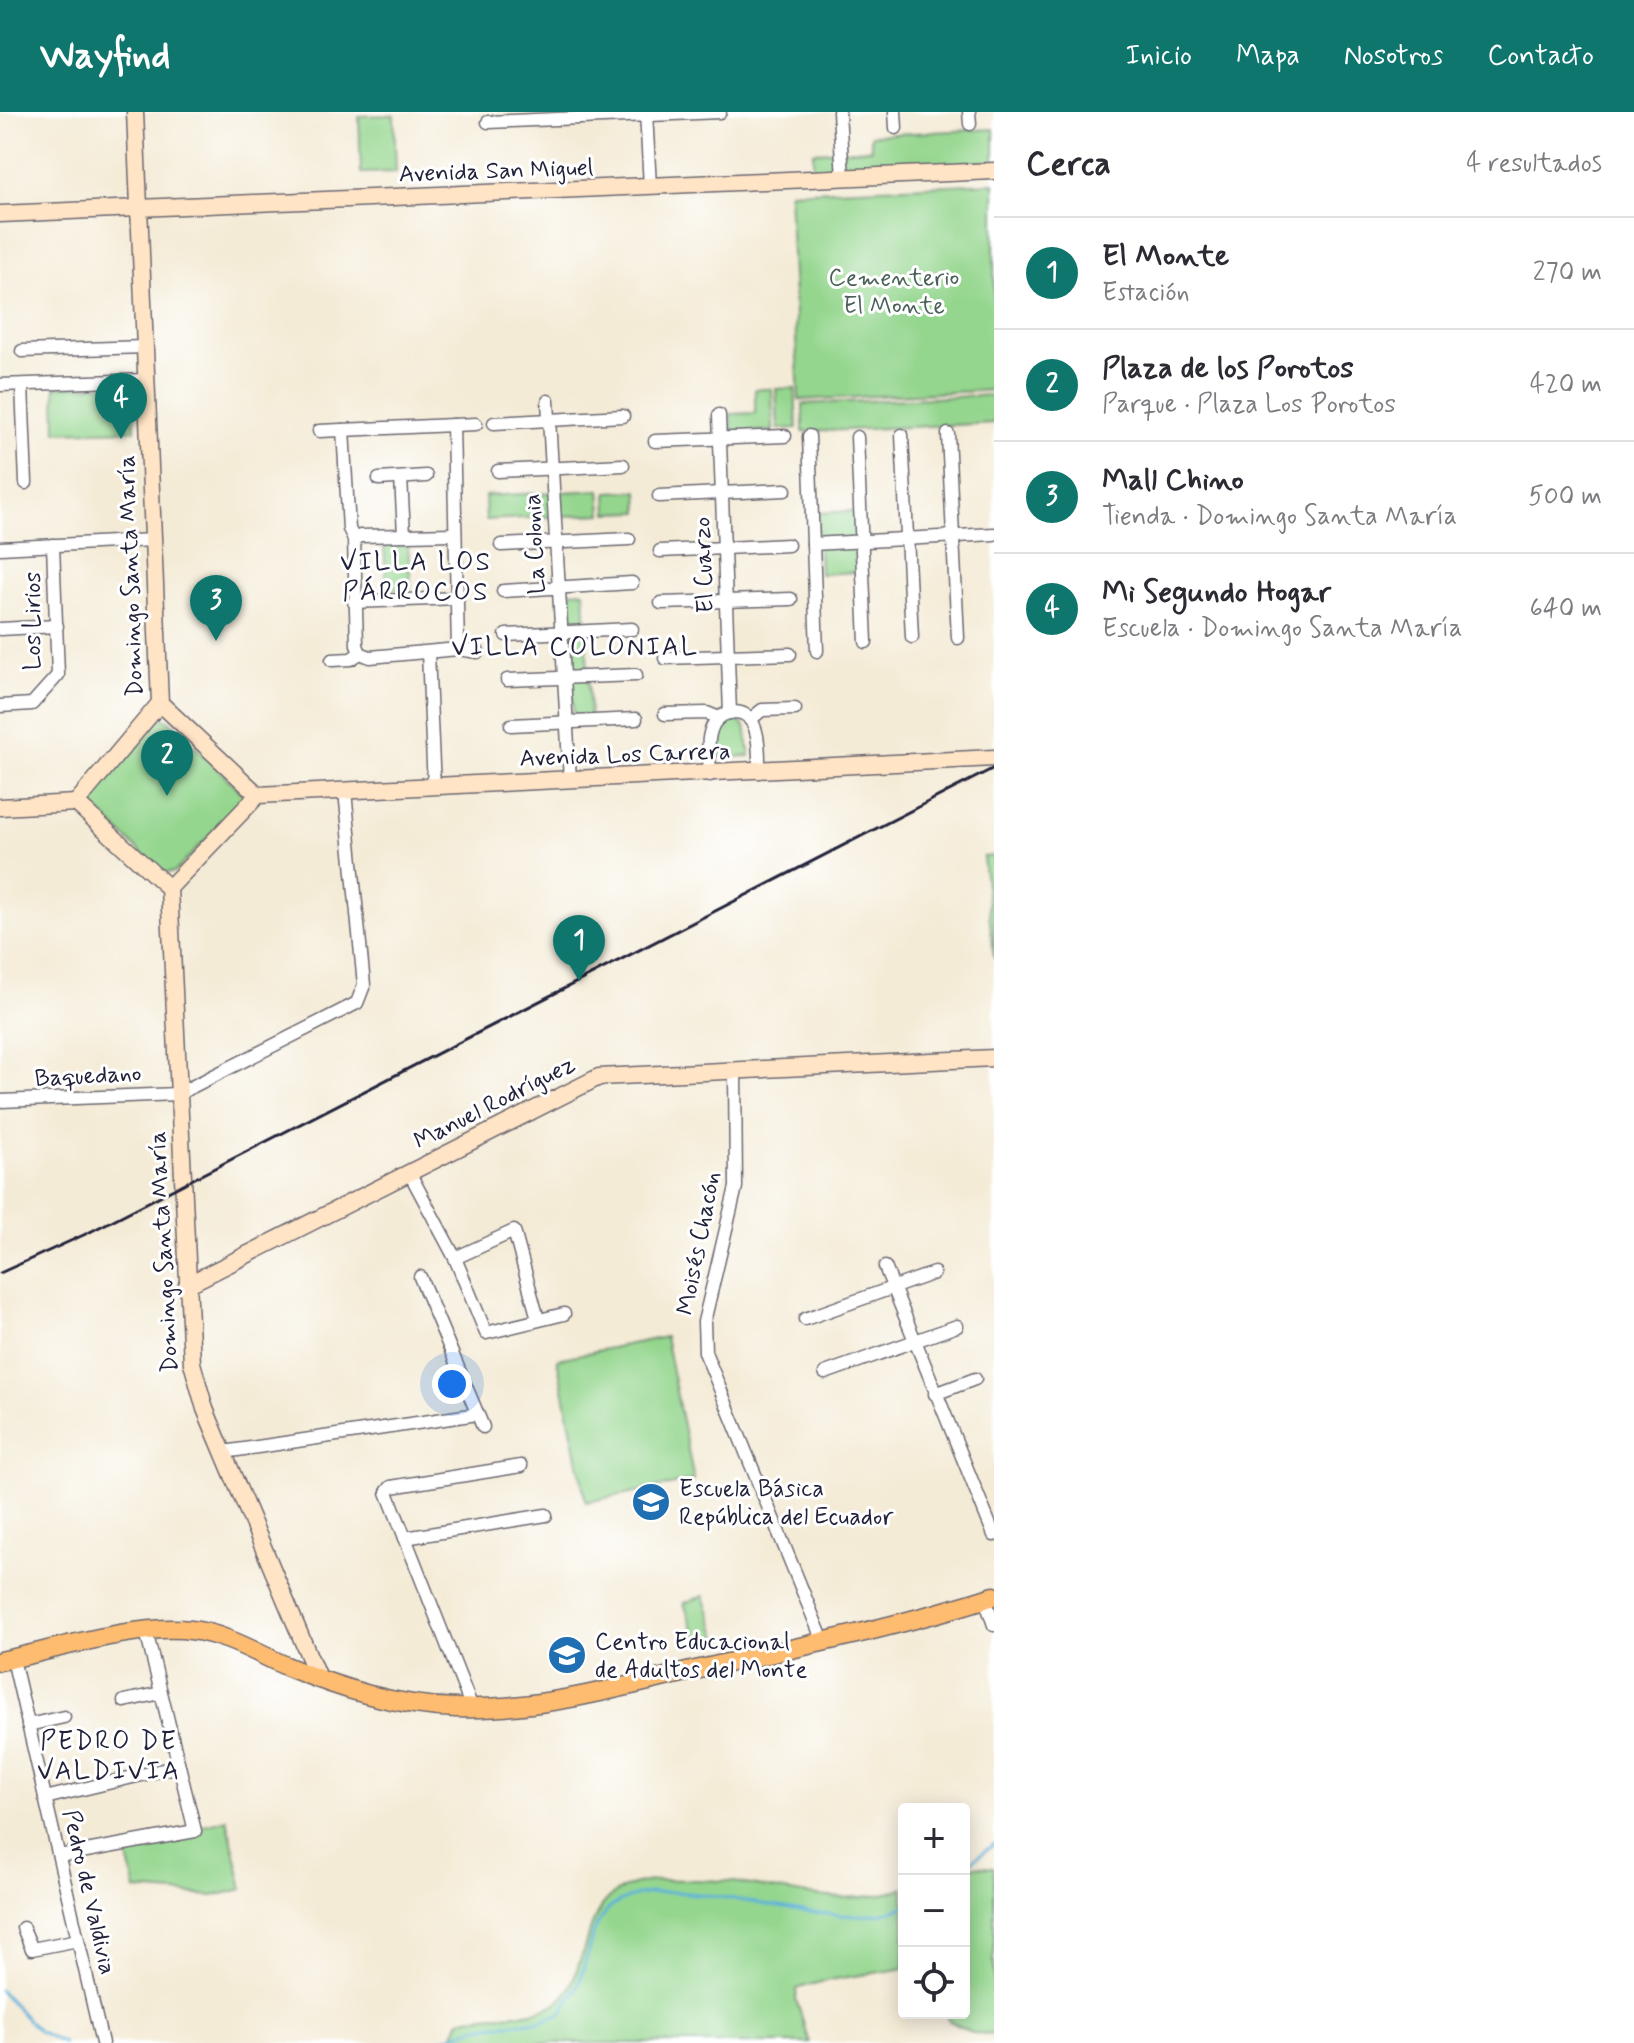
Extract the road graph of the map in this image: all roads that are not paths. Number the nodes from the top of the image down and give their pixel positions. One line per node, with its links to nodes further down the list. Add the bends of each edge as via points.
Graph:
1 (135, 112): 12 (street, Domingo Santa María)
2 (720, 112): 5 (street)
3 (839, 112): 10 (street)
4 (895, 112): 8 (street)
5 (646, 114): 6 (street); 11 (street)
6 (516, 116): 7 (street)
7 (488, 122)
8 (896, 128)
9 (994, 171): 10 (street, Avenida San Miguel)
10 (843, 178): 11 (street, Avenida San Miguel)
11 (650, 187): 12 (street, Avenida San Miguel)
12 (138, 209): 13 (street, Avenida San Miguel); 14 (street, Domingo Santa María)
13 (0, 214)
14 (144, 347): 15 (street); 16 (street, Domingo Santa María)
15 (22, 351)
16 (146, 380): 18 (street); 52 (street, Domingo Santa María)
17 (0, 385): 18 (street)
18 (22, 385): 41 (street)
19 (548, 401): 22 (street, La Colonia)
20 (719, 415): 33 (street, El Cuarzo)
21 (623, 416): 22 (street)
22 (550, 420): 23 (street); 36 (street, La Colonia)
23 (494, 423)
24 (476, 424): 25 (street)
25 (453, 425): 26 (street); 46 (street)
26 (343, 430): 27 (street); 49 (street)
27 (319, 431)
28 (948, 434): 48 (street)
29 (902, 435): 51 (street)
30 (785, 436): 33 (street)
31 (809, 436): 55 (street)
32 (857, 437): 53 (street)
33 (720, 439): 34 (street); 43 (street, El Cuarzo)
34 (655, 441)
35 (623, 465): 36 (street)
36 (552, 468): 37 (street); 54 (street, La Colonia)
37 (498, 471)
38 (426, 476): 39 (street)
39 (401, 478): 40 (street); 45 (street)
40 (379, 479)
41 (26, 483)
42 (785, 490): 43 (street)
43 (722, 493): 44 (street); 60 (street, El Cuarzo)
44 (659, 496)
45 (404, 534): 46 (street); 49 (street)
46 (453, 534): 65 (street)
47 (994, 534): 48 (street)
48 (953, 536): 51 (street); 76 (street)
49 (354, 539): 68 (street)
50 (629, 539): 54 (street)
51 (907, 539): 53 (street); 75 (street)
52 (153, 540): 56 (street); 90 (street, Domingo Santa María)
53 (862, 541): 55 (street); 77 (street)
54 (556, 542): 57 (street); 63 (street, La Colonia)
55 (813, 544): 79 (street)
56 (53, 545): 59 (street); 70 (street, Los Lirios)
57 (501, 545)
58 (788, 545): 60 (street)
59 (0, 548)
60 (724, 548): 61 (street); 67 (street, El Cuarzo)
61 (660, 551)
62 (632, 583): 63 (street)
63 (559, 588): 64 (street); 73 (street, La Colonia)
64 (503, 591)
65 (458, 598): 68 (street); 78 (street)
66 (791, 599): 67 (street)
67 (726, 601): 69 (street); 84 (street, El Cuarzo)
68 (354, 602): 81 (street)
69 (661, 603)
70 (57, 626): 71 (street); 91 (street, Los Lirios, via 57,677 32,704)
71 (0, 629)
72 (632, 629): 73 (street)
73 (561, 632): 74 (street); 88 (street, La Colonia)
74 (506, 635)
75 (912, 637)
76 (958, 638)
77 (866, 642)
78 (458, 649): 80 (street); 82 (street)
79 (817, 651)
80 (478, 652)
81 (360, 653): 82 (street); 86 (street)
82 (428, 653): 103 (street)
83 (790, 654): 84 (street)
84 (728, 656): 85 (street); 94 (street, El Cuarzo)
85 (665, 658)
86 (332, 660)
87 (636, 675): 88 (street)
88 (564, 678): 89 (street); 97 (street, La Colonia)
89 (507, 680)
90 (160, 703): 105 (street); 106 (street)
91 (0, 706)
92 (795, 709): 96 (street, via 762,710)
93 (665, 714): 94 (street)
94 (724, 715): 96 (street); 101 (street, El Cuarzo, via 709,734)
95 (636, 719): 97 (street)
96 (750, 720): 100 (street, via 758,734)
97 (567, 722): 98 (street); 102 (street, La Colonia)
98 (511, 725)
99 (994, 758): 100 (street, Avenida Los Carrera)
100 (759, 772): 101 (street, Avenida Los Carrera)
101 (710, 775): 102 (street, Avenida Los Carrera)
102 (570, 780): 103 (street, Avenida Los Carrera)
103 (434, 787): 104 (street, Avenida Los Carrera)
104 (345, 791): 105 (street, Avenida Los Carrera); 111 (street, via 363,996)
105 (258, 795): 108 (street)
106 (76, 803): 107 (street); 108 (street)
107 (0, 807)
108 (169, 888): 111 (street, Domingo Santa María)
109 (994, 1058): 110 (street, Manuel Rodríguez)
110 (735, 1070): 113 (street, Manuel Rodríguez, via 611,1075 588,1081); 139 (street, Moisés Chacón, via 737,1179 706,1312 705,1352)
111 (178, 1094): 112 (street, Baquedano); 118 (street, Domingo Santa María)
112 (0, 1101)
113 (409, 1172): 114 (street); 118 (street, Manuel Rodríguez)
114 (455, 1258): 121 (street, via 486,1333); 121 (street, via 514,1231)
115 (885, 1267): 119 (street)
116 (934, 1273): 119 (street)
117 (420, 1277): 128 (street)
118 (187, 1285): 130 (street, Domingo Santa María, via 195,1379)
119 (893, 1288): 122 (street); 124 (street)
120 (564, 1314): 121 (street)
121 (538, 1319)
122 (805, 1319)
123 (957, 1326): 124 (street)
124 (914, 1341): 125 (street); 127 (street)
125 (825, 1373)
126 (975, 1379): 127 (street)
127 (935, 1394): 133 (street)
128 (477, 1414): 129 (street); 130 (street)
129 (483, 1427)
130 (224, 1452): 138 (street, Domingo Santa María)
131 (521, 1466): 134 (street, via 391,1487 387,1492)
132 (546, 1515): 134 (street)
133 (994, 1535)
134 (405, 1538): 145 (street)
135 (990, 1597): 136 (street); 139 (main road)
136 (994, 1625)
137 (146, 1631): 140 (main road); 141 (main road, via 209,1633); 143 (street)
138 (303, 1640): 141 (street); 142 (street, Domingo Santa María)
139 (823, 1641): 145 (main road, via 562,1699)
140 (6, 1660): 147 (street, Pedro de Valdivia)
141 (283, 1664): 142 (main road)
142 (319, 1680): 145 (main road, via 408,1703)
143 (161, 1693): 144 (street); 148 (street)
144 (124, 1701)
145 (472, 1708)
146 (64, 1717): 147 (street)
147 (28, 1725): 149 (street, Pedro de Valdivia)
148 (179, 1766): 149 (street); 150 (street, via 195,1831)
149 (45, 1798): 150 (street, Pedro de Valdivia)
150 (59, 1856): 152 (street, Pedro de Valdivia)
151 (23, 1928): 152 (street, via 32,1949)
152 (78, 1940): 153 (street, Pedro de Valdivia)
153 (102, 2042)

